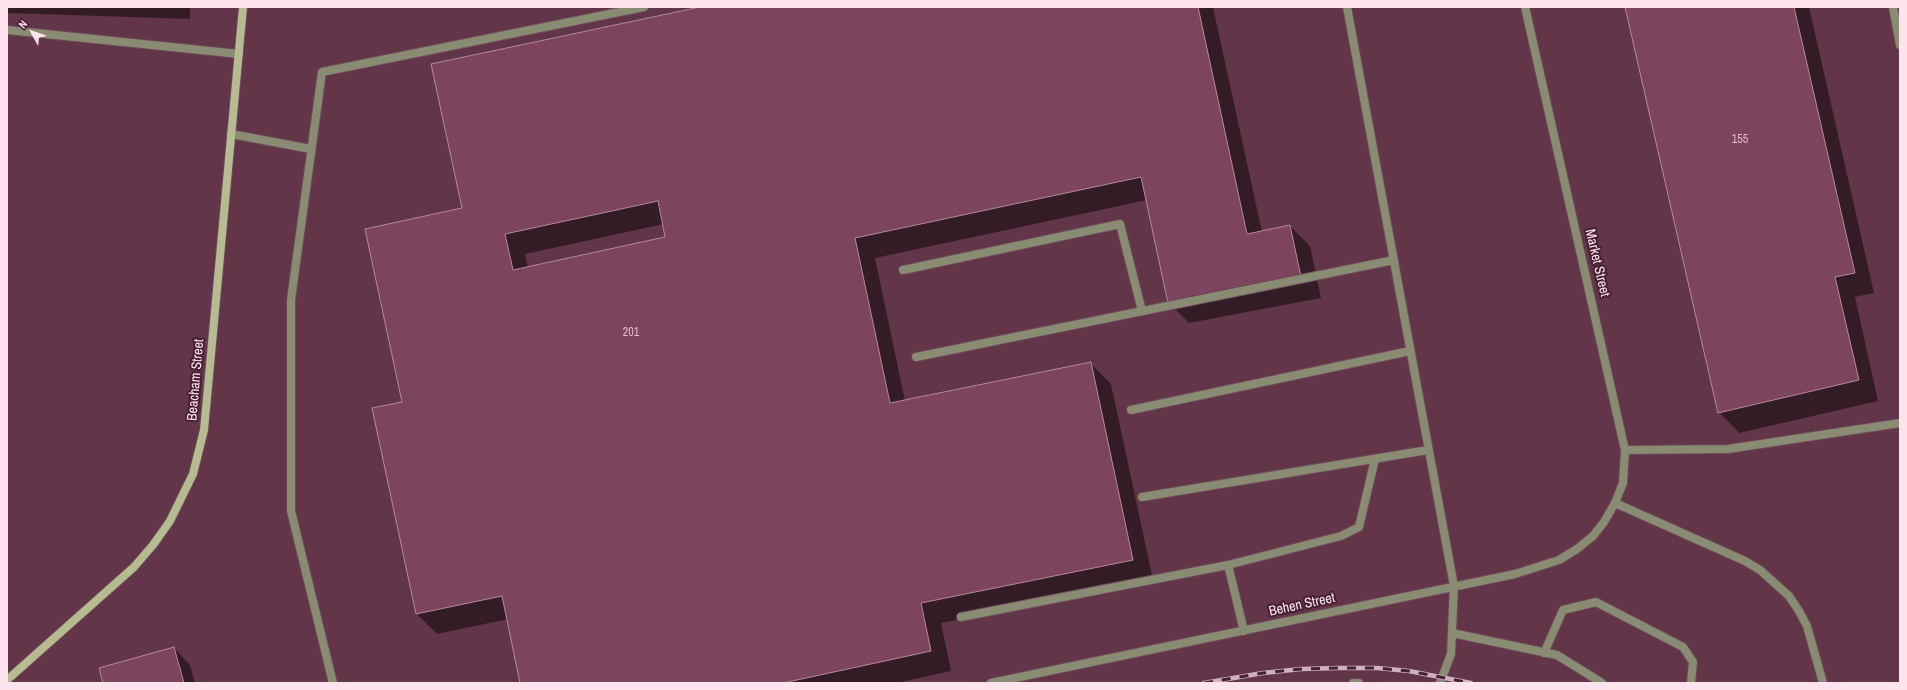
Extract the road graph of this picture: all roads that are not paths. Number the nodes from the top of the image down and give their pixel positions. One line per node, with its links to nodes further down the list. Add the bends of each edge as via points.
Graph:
1 (243, 7): 8 (main road, Beacham Street)
2 (644, 7): 10 (street, via 322,72)
3 (1347, 7): 11 (street)
4 (1525, 7): 19 (street, Market Street)
5 (1893, 7): 7 (street)
6 (7, 30): 8 (street)
7 (1900, 45)
8 (239, 54): 9 (main road, Beacham Street)
9 (232, 134): 10 (street); 30 (main road, Beacham Street, via 204,430 190,481 170,521 134,567)
10 (312, 149): 31 (street, via 291,300 291,511)
11 (1394, 260): 13 (street); 14 (street)
12 (903, 270): 13 (street, via 1120,224)
13 (1142, 311): 15 (street)
14 (1410, 351): 16 (street); 18 (street)
15 (916, 357)
16 (1131, 410)
17 (1900, 423): 19 (street, via 1728,449)
18 (1428, 450): 20 (street); 25 (street)
19 (1625, 450): 22 (street, Market Street, via 1623,483)
20 (1375, 459): 21 (street); 24 (street, via 1360,527 1341,536)
21 (1142, 497)
22 (1615, 503): 23 (street, Market Street); 38 (street, via 1745,561 1765,574 1789,596 1807,626)
23 (1604, 522): 25 (street, Behen Street, via 1593,536 1559,560 1527,570)
24 (1228, 565): 26 (street); 27 (street)
25 (1454, 586): 27 (street, Behen Street); 28 (street)
26 (962, 617)
27 (1244, 631): 32 (street, Behen Street)
28 (1452, 633): 29 (street); 35 (street, via 1451,654)
29 (1544, 653): 36 (street, via 1557,655); 37 (street, via 1563,610 1596,602 1683,647 1693,662)
30 (7, 680)
31 (334, 683)
32 (991, 683)
33 (1353, 683): 34 (street)
34 (1358, 683)
35 (1440, 683)
36 (1602, 683)
37 (1691, 683)
38 (1823, 683)

